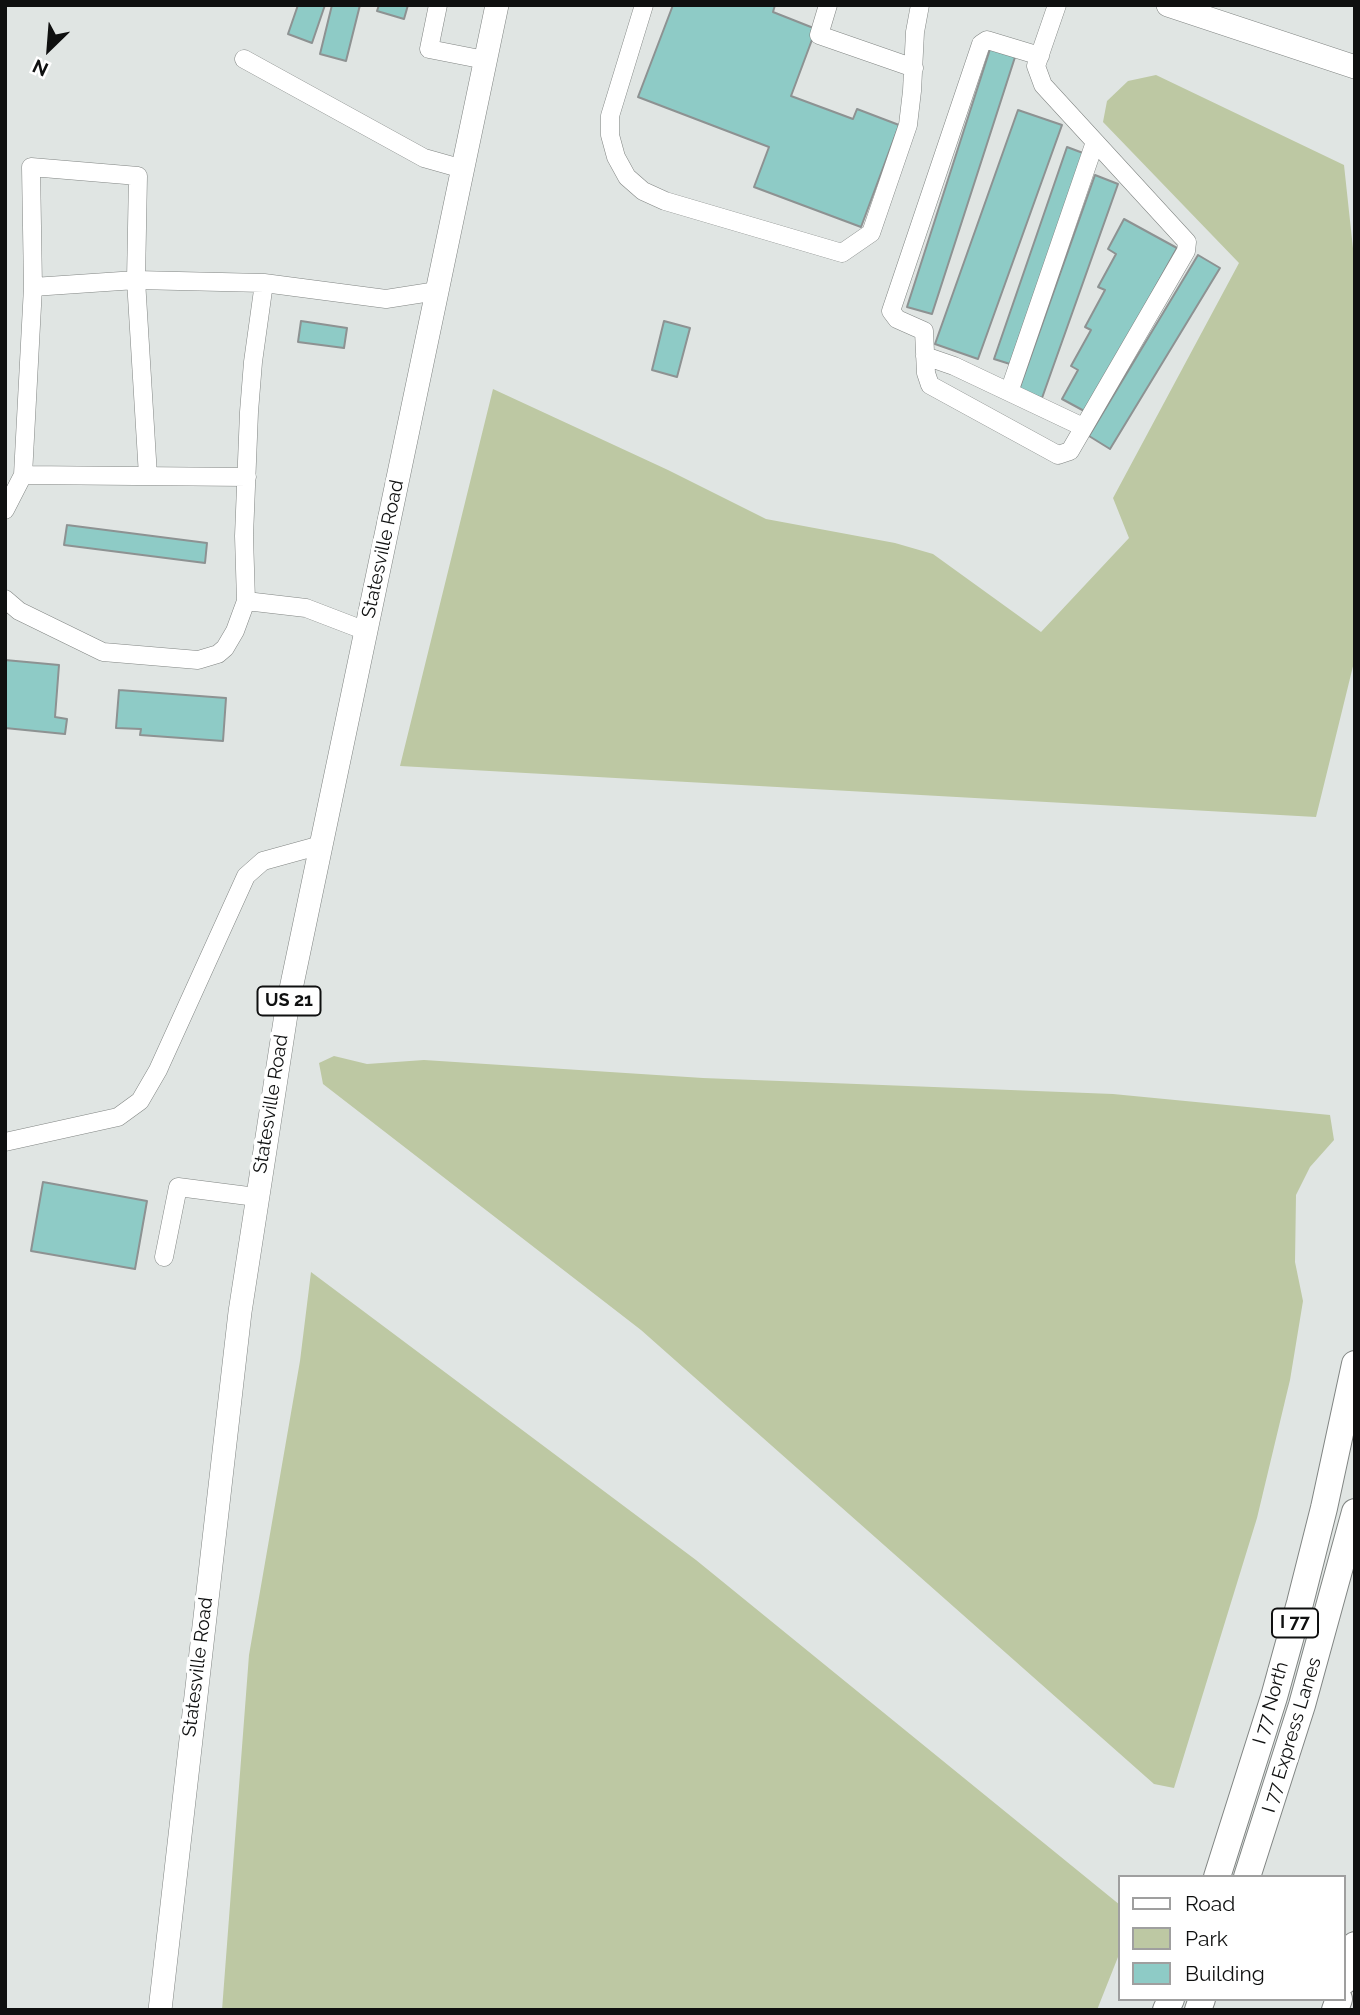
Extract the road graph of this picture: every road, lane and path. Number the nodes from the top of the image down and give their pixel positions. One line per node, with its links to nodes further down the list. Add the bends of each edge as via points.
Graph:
1 (438, 5): 10 (lane, via 429,49)
2 (497, 5): 10 (main road, Statesville Road / US 21)
3 (644, 5): 12 (lane, via 610,116 616,157 627,177 665,201 842,253 871,233 878,219 908,125)
4 (828, 5): 12 (lane, via 819,35)
5 (920, 5): 12 (lane)
6 (1057, 5): 8 (lane)
7 (1168, 5): 11 (main road)
8 (1040, 56): 13 (lane, via 1036,66 1043,85); 19 (lane, via 987,40 981,44 891,311 924,331)
9 (244, 59): 14 (lane, via 424,158)
10 (485, 60): 14 (main road, Statesville Road / US 21)
11 (1355, 66)
12 (914, 68)
13 (1095, 142): 20 (lane); 21 (lane, via 1187,242 1186,251)
14 (463, 169): 18 (main road, Statesville Road / US 21)
15 (136, 280): 16 (lane); 17 (lane); 17 (lane, via 138,176 31,167); 23 (lane)
16 (264, 284): 18 (lane, via 386,299); 24 (lane, via 253,362)
17 (33, 287): 22 (lane)
18 (437, 291): 28 (main road, Statesville Road / US 21)
19 (925, 356): 20 (lane); 21 (lane, via 930,385 1058,455 1070,451)
20 (1009, 392): 21 (lane)
21 (1083, 428)
22 (23, 475): 23 (lane); 25 (lane)
23 (148, 476): 24 (lane)
24 (247, 477): 27 (lane)
25 (5, 510)
26 (5, 599): 27 (lane, via 19,611 103,652 198,660 225,648)
27 (246, 601): 28 (lane, via 306,608)
28 (366, 631): 29 (main road, Statesville Road / US 21)
29 (321, 845): 30 (lane, via 263,861 246,876 140,1101 118,1117); 31 (main road, Statesville Road / US 21, via 287,1009)
30 (5, 1142)
31 (256, 1197): 32 (lane, via 178,1187); 39 (main road, Statesville Road / US 21)
32 (164, 1257)
33 (1355, 1364): 35 (highway, I 77 North / I 77, via 1297,1614)
34 (1354, 1513): 36 (highway, I 77 Express Lanes / I 77, via 1302,1706)
35 (1218, 1875)
36 (1248, 1875)
37 (1355, 1945): 38 (highway)
38 (1346, 1974)
39 (160, 2010)

